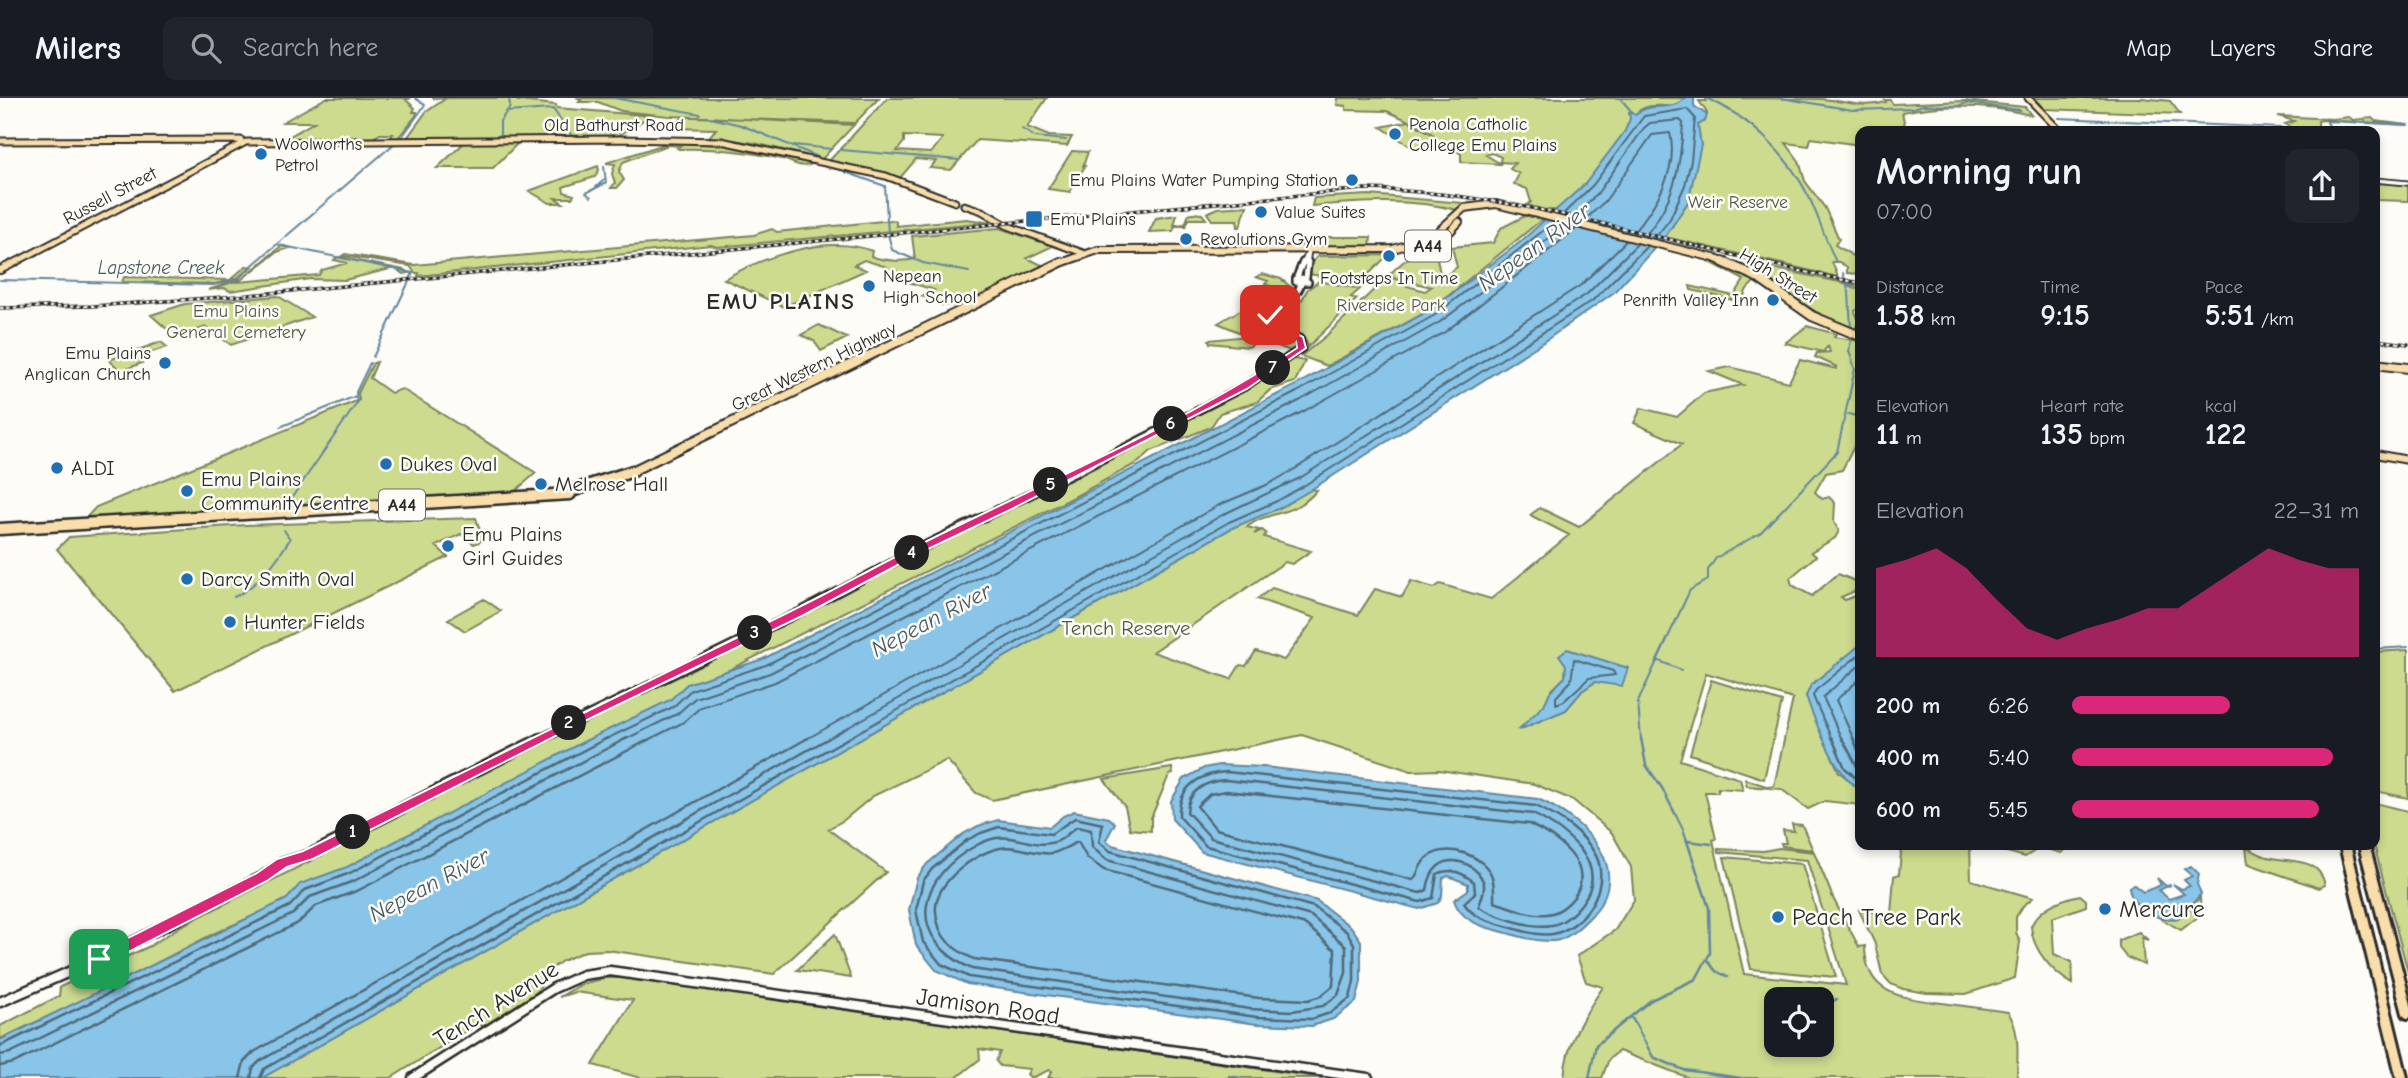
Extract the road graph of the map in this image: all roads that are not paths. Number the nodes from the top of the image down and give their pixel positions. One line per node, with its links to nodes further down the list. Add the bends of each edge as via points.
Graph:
1 (2025, 98): 2 (main road); 3 (main road)
2 (2049, 126)
3 (2055, 126)
4 (0, 141): 5 (main road, Old Bathurst Road)
5 (242, 142): 10 (main road, Old Bathurst Road, via 721,141 893,178); 11 (main road, Russell Street)
6 (2380, 180): 7 (street)
7 (2408, 183)
8 (1678, 247): 9 (highway, Great Western Highway / A44, via 1489,204 1467,207 1434,236 1408,246); 13 (highway, High Street / A44, via 1748,272 1803,310)
9 (1309, 251): 10 (highway, Great Western Highway / A44, via 1114,249); 12 (street); 12 (street)
10 (1083, 253): 18 (highway, Great Western Highway / A44, via 616,479 572,492)
11 (0, 270)
12 (1301, 280): 24 (street, via 1298,294 1270,317 1275,326 1300,339 1302,348 1244,387 805,610 308,855 282,863 122,948)
13 (1855, 335)
14 (2380, 367): 15 (highway)
15 (2408, 370)
16 (2380, 453): 17 (main road)
17 (2408, 458)
18 (239, 515): 19 (highway, Great Western Highway / A44); 20 (highway, Great Western Highway / A44)
19 (0, 529)
20 (0, 534)
21 (2346, 850): 28 (main road)
22 (2365, 850): 25 (main road)
23 (602, 972): 26 (street, Tench Avenue, via 554,988); 27 (street, Jamison Road)
24 (0, 1002)
25 (2408, 1013)
26 (413, 1078)
27 (1368, 1078)
28 (2402, 1078)

